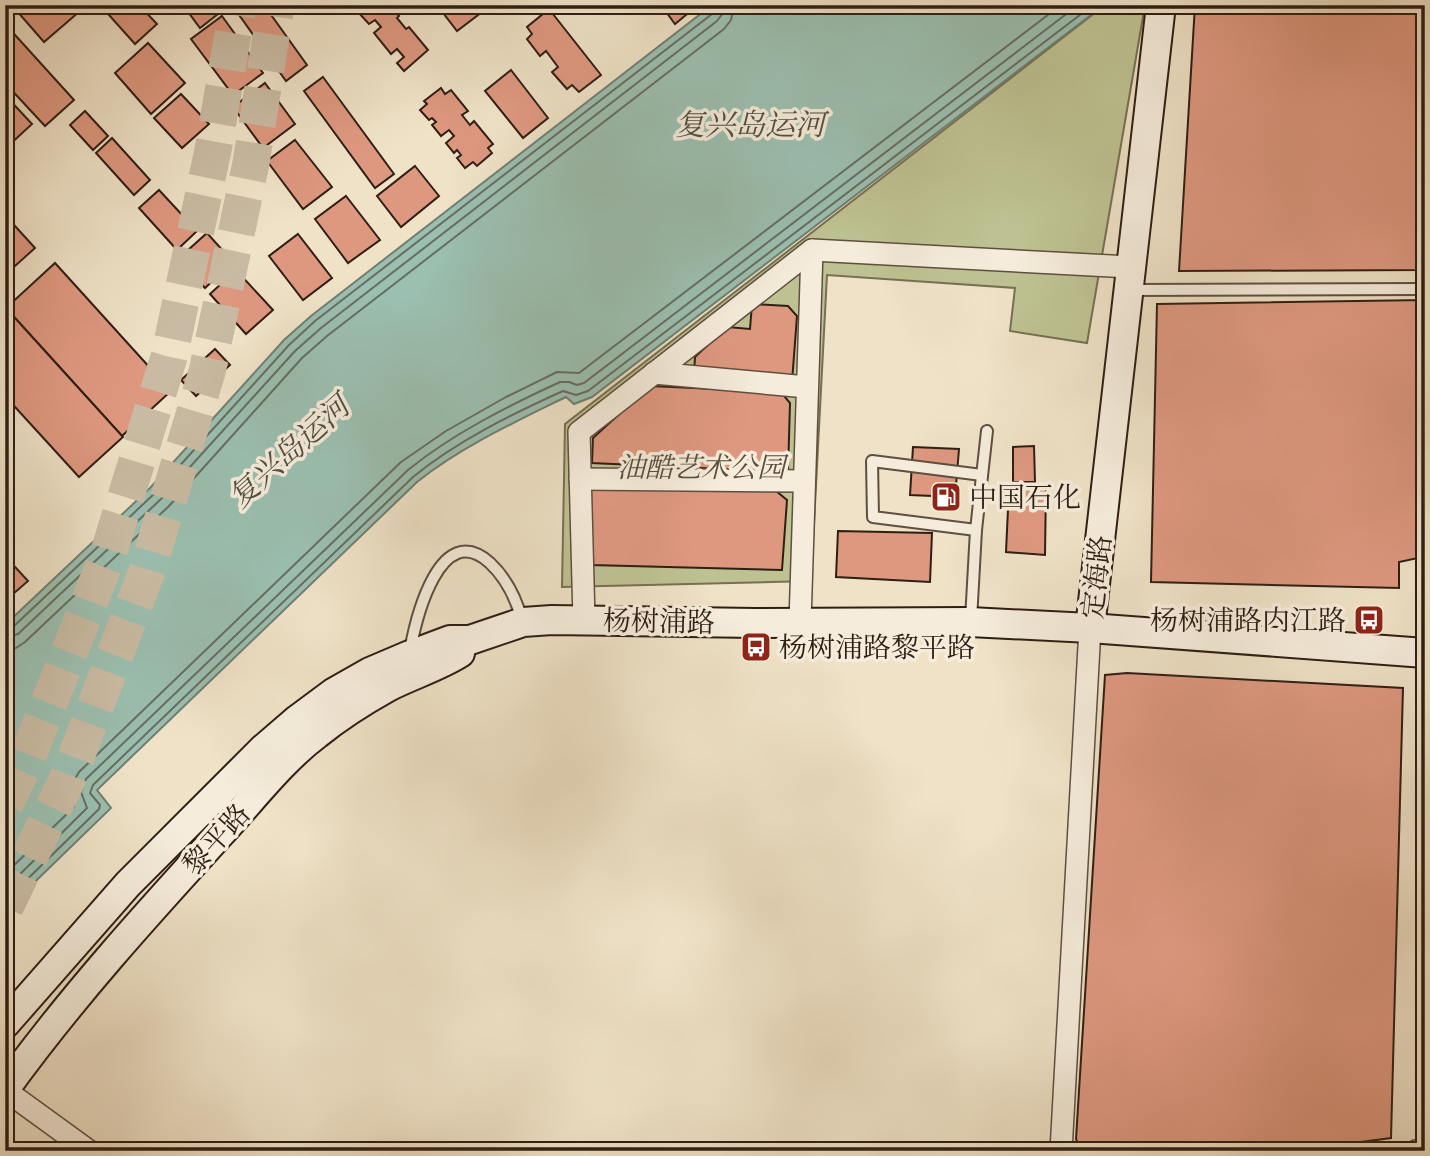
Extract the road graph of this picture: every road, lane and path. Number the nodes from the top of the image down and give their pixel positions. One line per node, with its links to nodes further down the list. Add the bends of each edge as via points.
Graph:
1 (1161, 5): 3 (main road, 定海路)
2 (812, 250): 3 (street); 5 (street); 6 (street)
3 (1129, 279): 4 (lane); 16 (main road, 定海路)
4 (1425, 289)
5 (654, 373): 6 (street); 9 (street, via 579,432)
6 (807, 387): 10 (street)
7 (987, 431): 8 (lane)
8 (982, 475): 11 (lane); 11 (lane, via 872,461 873,517)
9 (580, 479): 10 (street); 12 (street)
10 (804, 481): 14 (street)
11 (976, 530): 15 (lane)
12 (583, 620): 13 (main road, 杨树浦路); 14 (main road, 杨树浦路)
13 (523, 622): 18 (main road, 黎平路, via 470,640 458,654); 18 (lane, via 505,580 482,557 468,551 456,554 425,592)
14 (800, 622): 15 (main road, 杨树浦路)
15 (970, 622): 16 (main road, 杨树浦路)
16 (1090, 628): 17 (main road, 杨树浦路); 23 (street, 定海路)
17 (1425, 653)
18 (413, 664): 19 (main road, 黎平路, via 370,672 333,693 263,749 128,884); 20 (main road, 黎平路, via 313,736 282,766 39,1041)
19 (5, 1024)
20 (5, 1089): 22 (street)
21 (1425, 1150): 24 (street)
22 (89, 1151)
23 (1061, 1151)
24 (1416, 1151)

